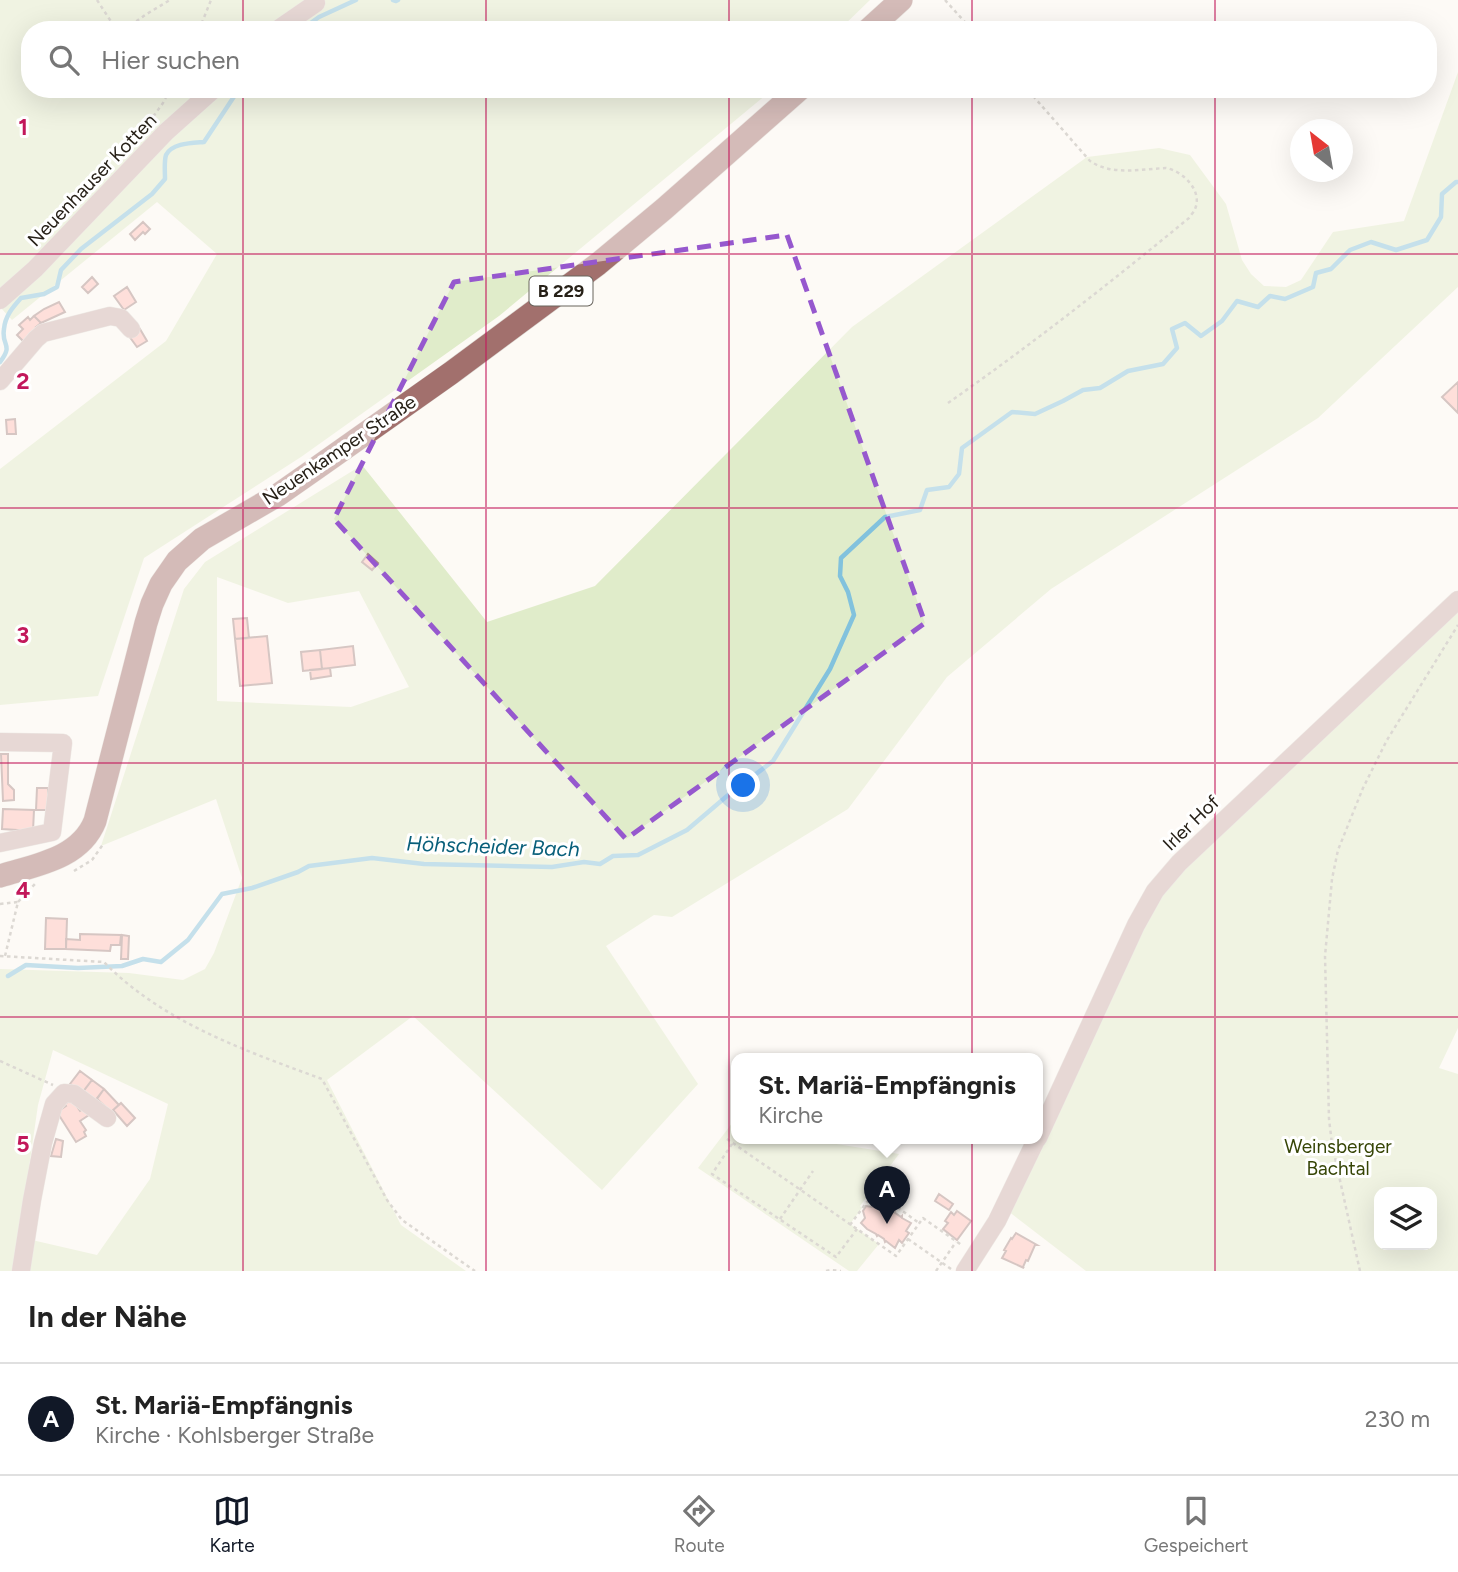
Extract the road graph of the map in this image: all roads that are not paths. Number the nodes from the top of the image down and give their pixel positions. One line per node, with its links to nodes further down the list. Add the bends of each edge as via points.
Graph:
1 (901, 0): 4 (main road)
2 (316, 4): 3 (street)
3 (290, 21)
4 (877, 21)
5 (204, 98): 7 (street, Neuenhauser Kotten)
6 (790, 98): 13 (main road, Neuenkamper Straße / B 229, via 598,264 318,467 184,554 167,574 152,604 91,830 78,845 56,858)
7 (0, 300)
8 (131, 329): 9 (street, via 121,318 110,316 43,333)
9 (0, 381)
10 (1458, 600): 15 (street, Irler Hof, via 1179,863 1155,891)
11 (0, 742): 12 (street, via 63,743 52,832)
12 (0, 843)
13 (0, 876)
14 (107, 1118): 17 (street, via 74,1094 64,1093 54,1104)
15 (1043, 1125)
16 (1034, 1144): 18 (street, Irler Hof, via 997,1221)
17 (21, 1271)
18 (965, 1271)

